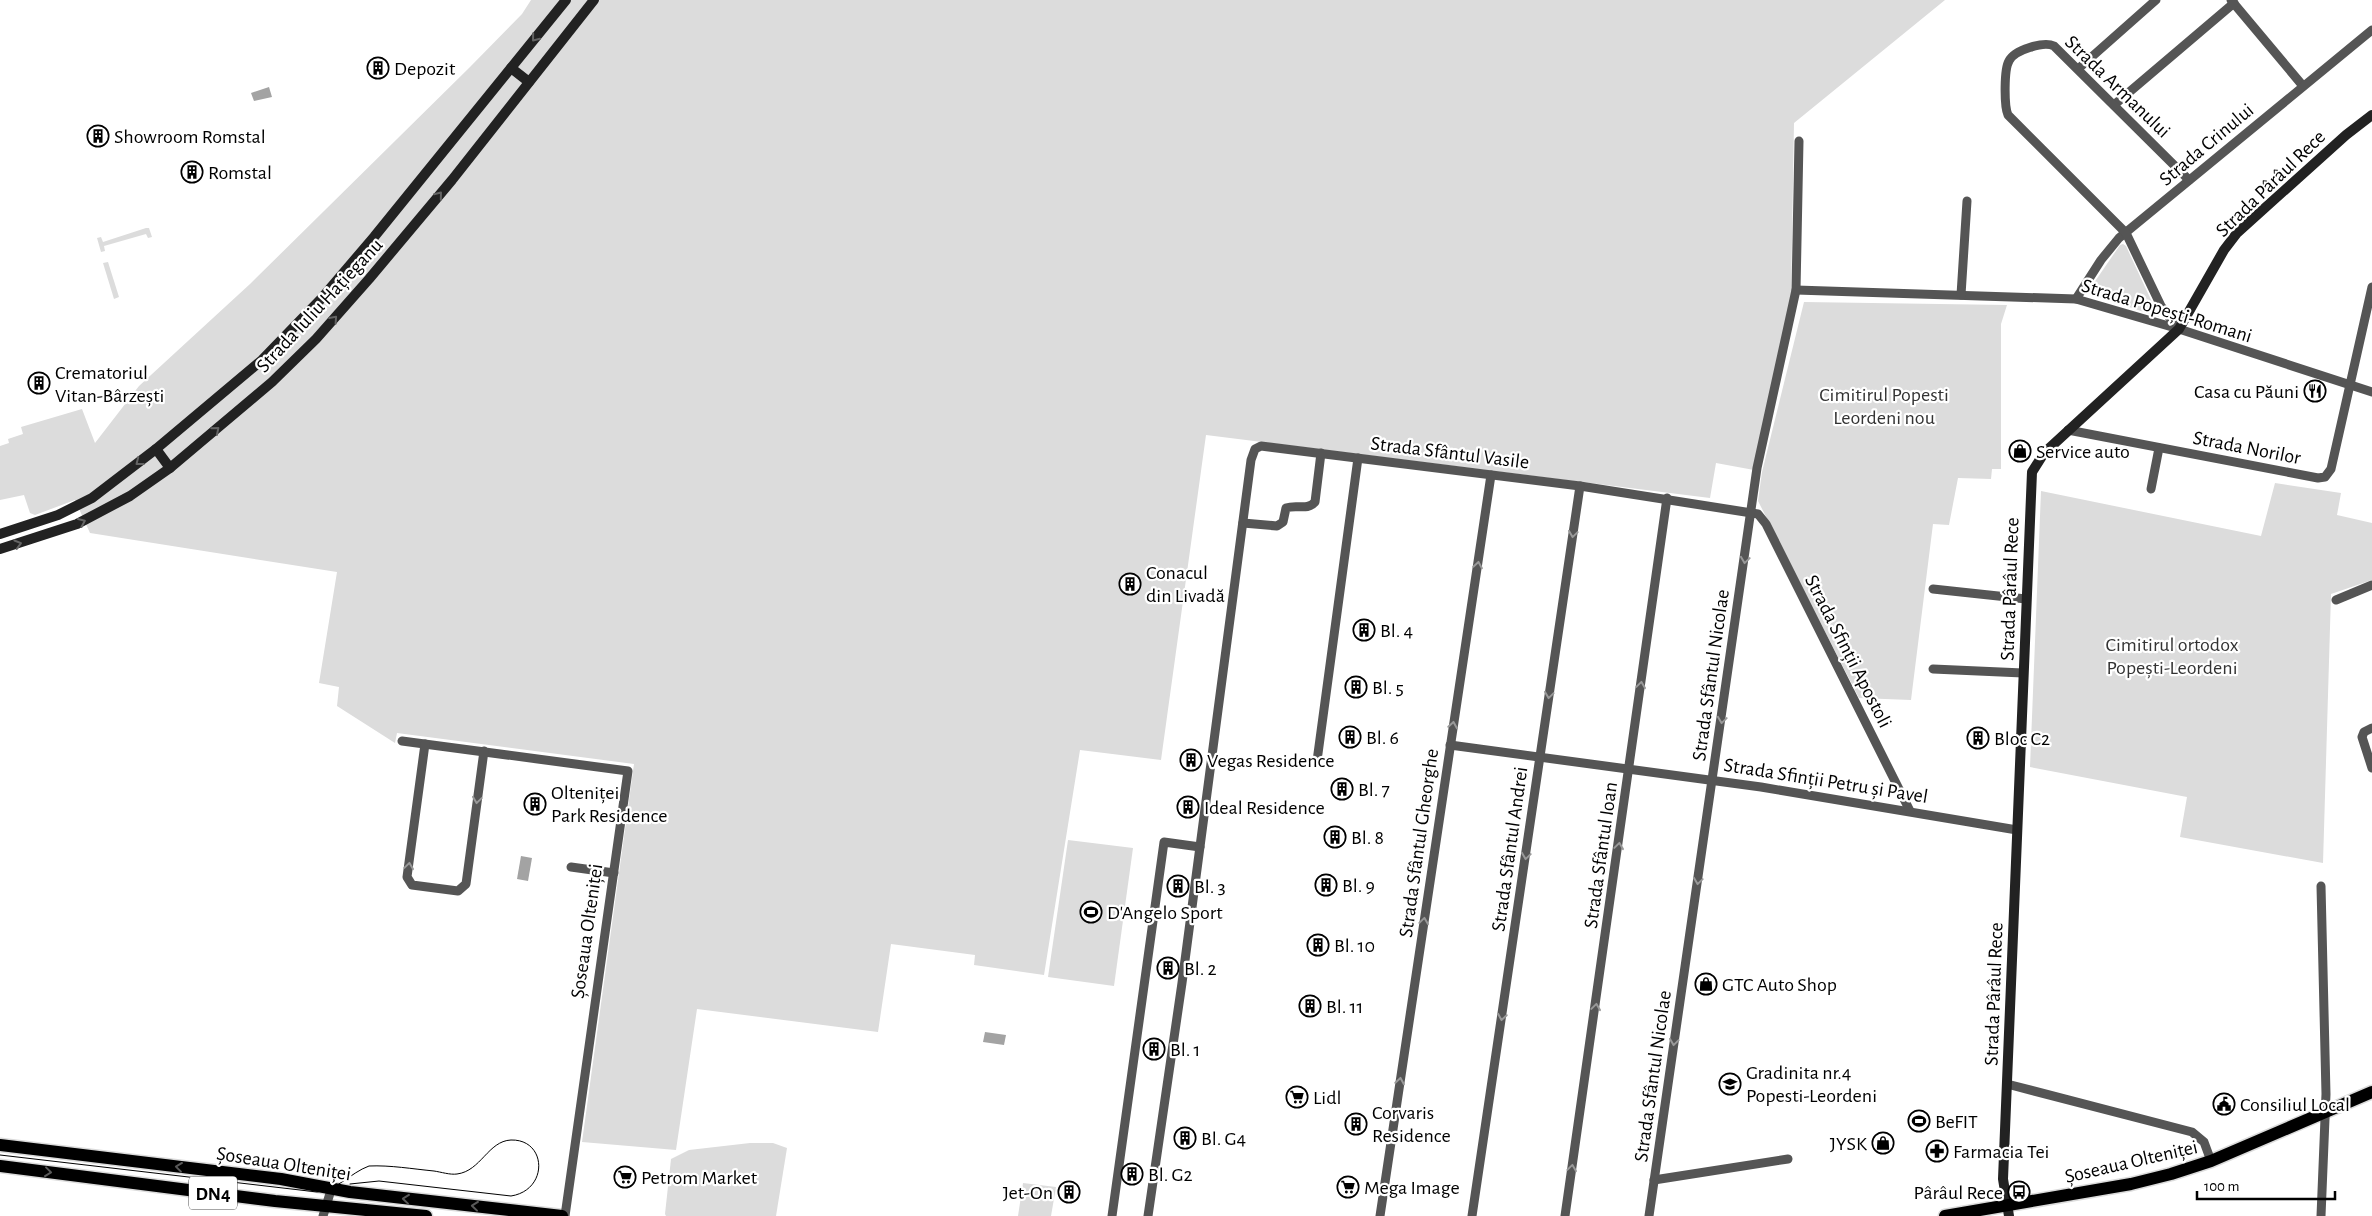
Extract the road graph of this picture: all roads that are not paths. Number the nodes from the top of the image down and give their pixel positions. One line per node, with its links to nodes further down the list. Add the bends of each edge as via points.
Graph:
1 (566, 0): 6 (main road, Strada Iuliu Hațieganu, one-way to 6)
2 (594, 0): 8 (main road, Strada Iuliu Hațieganu)
3 (2156, 0): 7 (street)
4 (2232, 2): 9 (street); 10 (street)
5 (2372, 30): 9 (street, Strada Crinului)
6 (511, 68): 8 (main road); 25 (main road, Strada Iuliu Hațieganu, via 397,209 300,321 244,376)
7 (2078, 69): 10 (street, Strada Armanului); 15 (street, Strada Armanului, via 2050,44 2040,44 2014,55 2008,62 2008,115)
8 (528, 82): 28 (main road, Strada Iuliu Hațieganu, one-way to 8, via 261,392 316,339 411,229)
9 (2303, 86): 13 (street, Strada Crinului)
10 (2114, 105): 13 (street, Strada Armanului)
11 (2372, 115): 20 (main road, Strada Pârâul Rece, via 2237,233)
12 (1799, 141): 17 (street, Strada Sfântul Nicolae)
13 (2189, 180): 15 (street, Strada Crinului)
14 (1967, 202): 18 (street)
15 (2126, 233): 19 (street, Strada Crinului, via 2109,249); 20 (street, via 2161,306)
16 (2372, 287): 21 (street)
17 (1796, 290): 18 (street, Strada Popești-Romani); 33 (street, Strada Sfântul Nicolae, via 1758,468)
18 (1961, 295): 19 (street, Strada Popești-Romani)
19 (2076, 299): 20 (street, Strada Popești-Romani)
20 (2179, 329): 21 (street, Strada Popești-Romani); 23 (main road, Strada Pârâul Rece)
21 (2350, 385): 22 (street, Strada Popești-Romani); 24 (street, Strada Norilor, via 2331,470 2325,477)
22 (2372, 392)
23 (2068, 430): 24 (street, Strada Norilor); 39 (main road, Strada Pârâul Rece, via 2040,457 2032,472)
24 (2159, 448): 31 (street)
25 (156, 449): 28 (main road); 35 (main road, Strada Iuliu Hațieganu, one-way to 35, via 80,505)
26 (1321, 453): 27 (street); 34 (street, via 1313,504 1306,508 1286,508 1283,522 1277,526); 34 (street, via 1266,445 1255,449)
27 (1358, 458): 29 (street, Strada Sfântul Vasile); 49 (street, Strada Sfântul Vasile)
28 (170, 468): 36 (main road, Strada Iuliu Hațieganu, one-way to 28, via 93,517)
29 (1491, 475): 30 (street, Strada Sfântul Vasile); 46 (street, Strada Sfântul Gheorghe, one-way to 29)
30 (1580, 486): 32 (street, Strada Sfântul Vasile); 48 (street, Strada Sfântul Andrei, one-way to 48)
31 (2151, 489)
32 (1667, 498): 33 (street, Strada Sfântul Vasile); 50 (street, Strada Sfântul Ioan, one-way to 32)
33 (1752, 511): 52 (street, Strada Sfântul Nicolae, one-way to 52); 53 (street, Strada Sfinții Apostoli, via 1766,524)
34 (1243, 523): 55 (street)
35 (0, 534)
36 (0, 549)
37 (2372, 585): 40 (street)
38 (1933, 589): 39 (street)
39 (2026, 599): 42 (main road, Strada Pârâul Rece)
40 (2336, 600)
41 (1933, 669): 42 (street)
42 (2023, 673): 54 (main road, Strada Pârâul Rece)
43 (2372, 728): 51 (street, via 2362,734)
44 (402, 741): 45 (street)
45 (425, 744): 47 (street); 47 (street, one-way to 45, via 466,884 458,891 412,885 407,877)
46 (1450, 745): 48 (street, Strada Sfinții Petru și Pavel); 77 (street, Strada Sfântul Gheorghe, one-way to 46)
47 (484, 751): 57 (street, Șoseaua Olteniței, via 628,771)
48 (1540, 756): 50 (street, Strada Sfinții Petru și Pavel); 78 (street, Strada Sfântul Andrei, one-way to 78)
49 (1317, 761)
50 (1630, 768): 52 (street, Strada Sfinții Petru și Pavel); 79 (street, Strada Sfântul Ioan, one-way to 50)
51 (2372, 768)
52 (1713, 780): 53 (street, Strada Sfinții Petru și Pavel); 67 (street, Strada Sfântul Nicolae, one-way to 67)
53 (1910, 811): 54 (street, Strada Sfinții Petru și Pavel)
54 (2017, 830): 59 (main road, Strada Pârâul Rece)
55 (1200, 847): 75 (street, via 1164,842); 76 (street)
56 (572, 867): 57 (street)
57 (614, 873): 74 (street, Șoseaua Olteniței)
58 (2321, 886): 61 (street)
59 (2007, 1084): 64 (street, via 2192,1132 2204,1142); 71 (main road, Strada Pârâul Rece, via 2003,1179)
60 (2372, 1092): 61 (main road, Șoseaua Olteniței)
61 (2326, 1111): 64 (main road, Șoseaua Olteniței); 81 (street)
62 (0, 1145): 66 (main road, Șoseaua Olteniței / DN4, one-way to 62)
63 (1788, 1159): 67 (street)
64 (2211, 1161): 71 (main road, Șoseaua Olteniței, via 2144,1181)
65 (0, 1166): 69 (main road, Șoseaua Olteniței / DN4, one-way to 69)
66 (281, 1179): 68 (main road, Șoseaua Olteniței / DN4); 69 (main road)
67 (1654, 1180): 80 (street, Strada Sfântul Nicolae)
68 (331, 1190): 70 (street); 74 (main road, Șoseaua Olteniței / DN4, one-way to 68)
69 (278, 1201): 70 (main road, Șoseaua Olteniței / DN4)
70 (324, 1210): 73 (main road, Șoseaua Olteniței / DN4)
71 (2008, 1211): 72 (main road, Șoseaua Olteniței)
72 (1952, 1215)
73 (426, 1216)
74 (564, 1216)
75 (1112, 1216)
76 (1148, 1216)
77 (1380, 1216)
78 (1472, 1216)
79 (1566, 1216)
80 (1649, 1216)
81 (2321, 1216)

